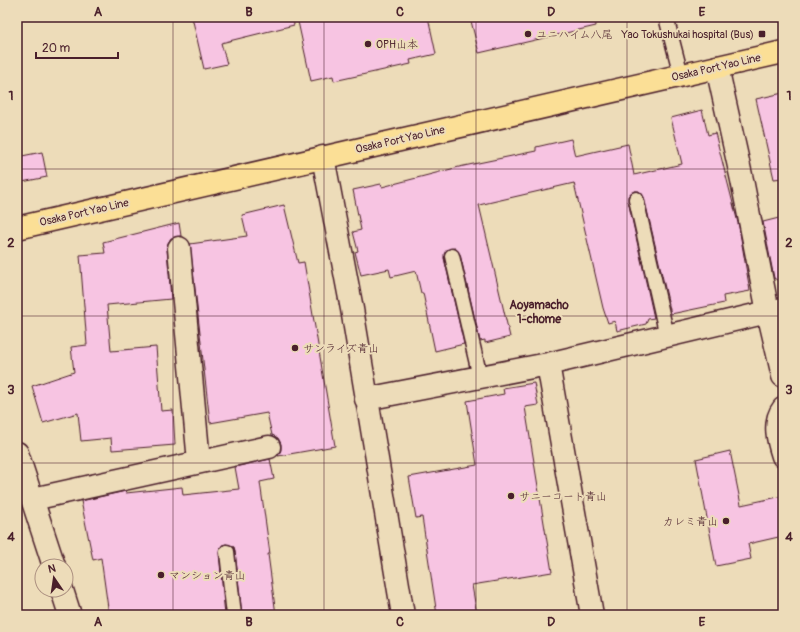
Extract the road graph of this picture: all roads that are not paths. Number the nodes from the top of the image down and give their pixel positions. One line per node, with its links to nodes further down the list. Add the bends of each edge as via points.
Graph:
1 (666, 17): 4 (lane)
2 (783, 52): 3 (main road, Osaka Port Yao Line)
3 (717, 67): 4 (main road, Osaka Port Yao Line); 10 (street)
4 (681, 75): 5 (main road, Osaka Port Yao Line)
5 (323, 157): 7 (main road, Osaka Port Yao Line); 15 (street)
6 (636, 200): 11 (lane)
7 (17, 228)
8 (179, 248): 20 (street)
9 (452, 256): 14 (lane)
10 (775, 310): 11 (street); 13 (street)
11 (667, 336): 12 (street)
12 (548, 364): 14 (street); 28 (street)
13 (783, 376)
14 (480, 377): 15 (street)
15 (366, 399): 27 (street)
16 (783, 409): 19 (street, via 777,425)
17 (269, 446): 20 (street)
18 (17, 453): 21 (street)
19 (783, 456)
20 (199, 462): 21 (street)
21 (33, 499): 23 (street)
22 (228, 552): 26 (lane)
23 (51, 558)
24 (65, 598): 25 (street)
25 (70, 615)
26 (234, 615)
27 (403, 615)
28 (592, 615)

